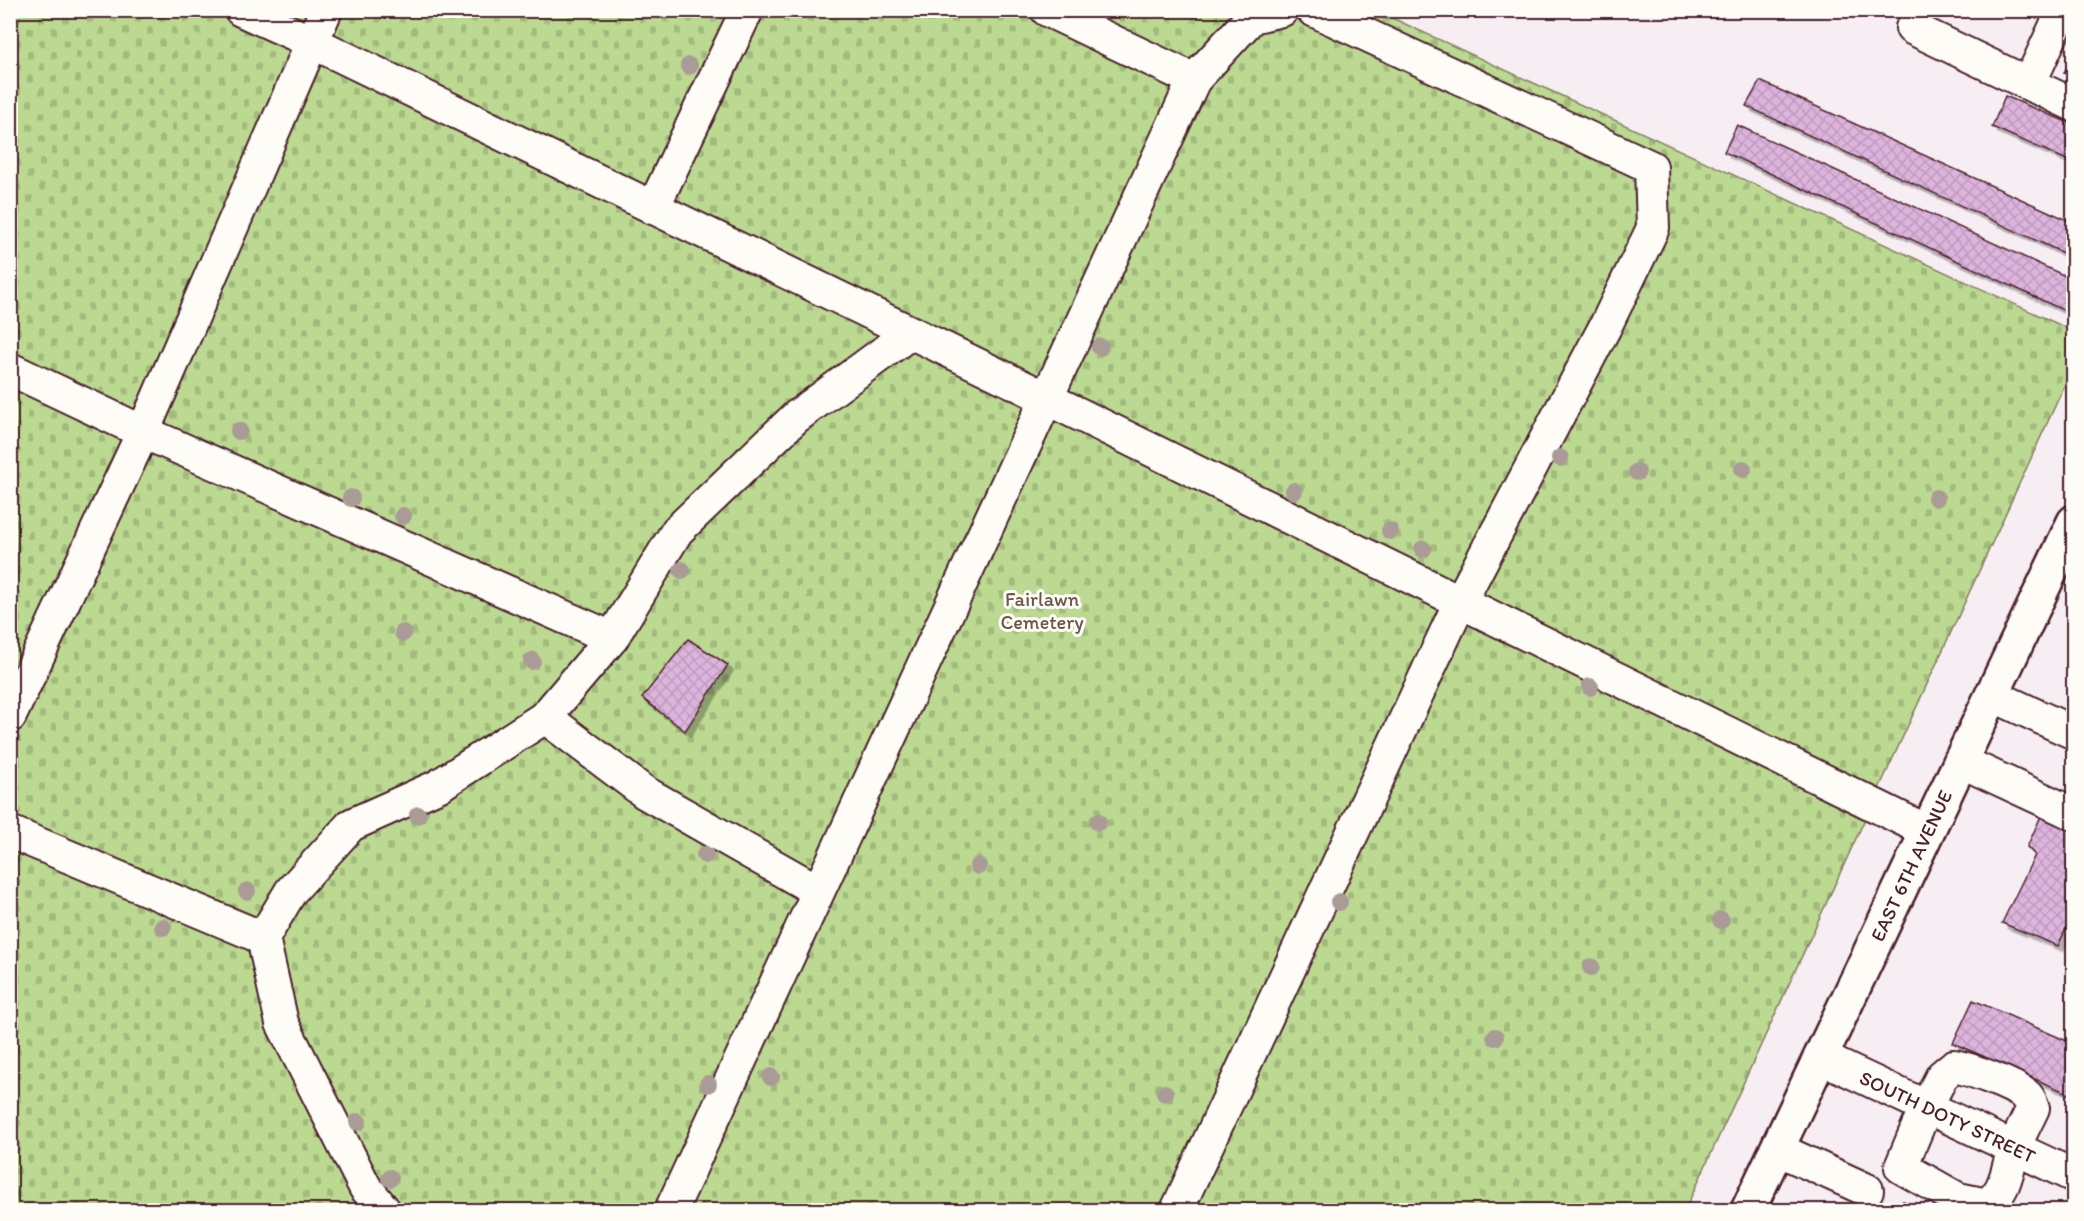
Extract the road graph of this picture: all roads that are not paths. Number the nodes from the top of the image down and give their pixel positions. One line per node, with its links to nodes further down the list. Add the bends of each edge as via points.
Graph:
1 (241, 10): 9 (street)
2 (326, 10): 9 (street)
3 (747, 10): 13 (street)
4 (1047, 10): 10 (street)
5 (1282, 10): 10 (street, via 1252,17)
6 (1313, 10): 19 (street, via 1650,168 1653,228)
7 (2064, 10): 11 (street)
8 (1912, 28): 11 (street)
9 (312, 42): 13 (street); 17 (street)
10 (1194, 80): 16 (street)
11 (2029, 84): 12 (street)
12 (2073, 105)
13 (653, 208): 14 (street)
14 (910, 333): 16 (street); 20 (street, via 796,417 677,531)
15 (10, 369): 17 (street)
16 (1046, 398): 19 (street); 29 (street)
17 (142, 432): 20 (street); 22 (street)
18 (2073, 522): 21 (main road, EAST 6TH AVENUE)
19 (1460, 602): 27 (street); 40 (street)
20 (612, 638): 23 (street)
21 (1992, 695): 24 (street); 25 (main road, EAST 6TH AVENUE)
22 (10, 716)
23 (545, 717): 29 (street, via 644,792); 30 (street, via 438,786 351,825 291,891)
24 (2073, 733)
25 (1960, 761): 26 (street); 27 (main road, EAST 6TH AVENUE)
26 (2073, 814)
27 (1927, 831): 31 (main road, EAST 6TH AVENUE)
28 (10, 832): 30 (street)
29 (818, 891): 39 (street)
30 (263, 938): 38 (street, via 282,1023 365,1187)
31 (1820, 1057): 32 (street, SOUTH DOTY STREET); 34 (main road, EAST 6TH AVENUE)
32 (1926, 1107): 33 (street, SOUTH DOTY STREET); 33 (street, via 1942,1076 1954,1066 2017,1091 2028,1097 2033,1108); 35 (street)
33 (2014, 1148): 35 (street, via 2004,1185 1988,1205 1958,1199); 36 (street, SOUTH DOTY STREET)
34 (1777, 1149): 37 (street); 41 (main road, EAST 6TH AVENUE)
35 (1901, 1167): 37 (street, via 1878,1178)
36 (2072, 1172)
37 (1862, 1200)
38 (384, 1210)
39 (671, 1210)
40 (1177, 1210)
41 (1748, 1210)

